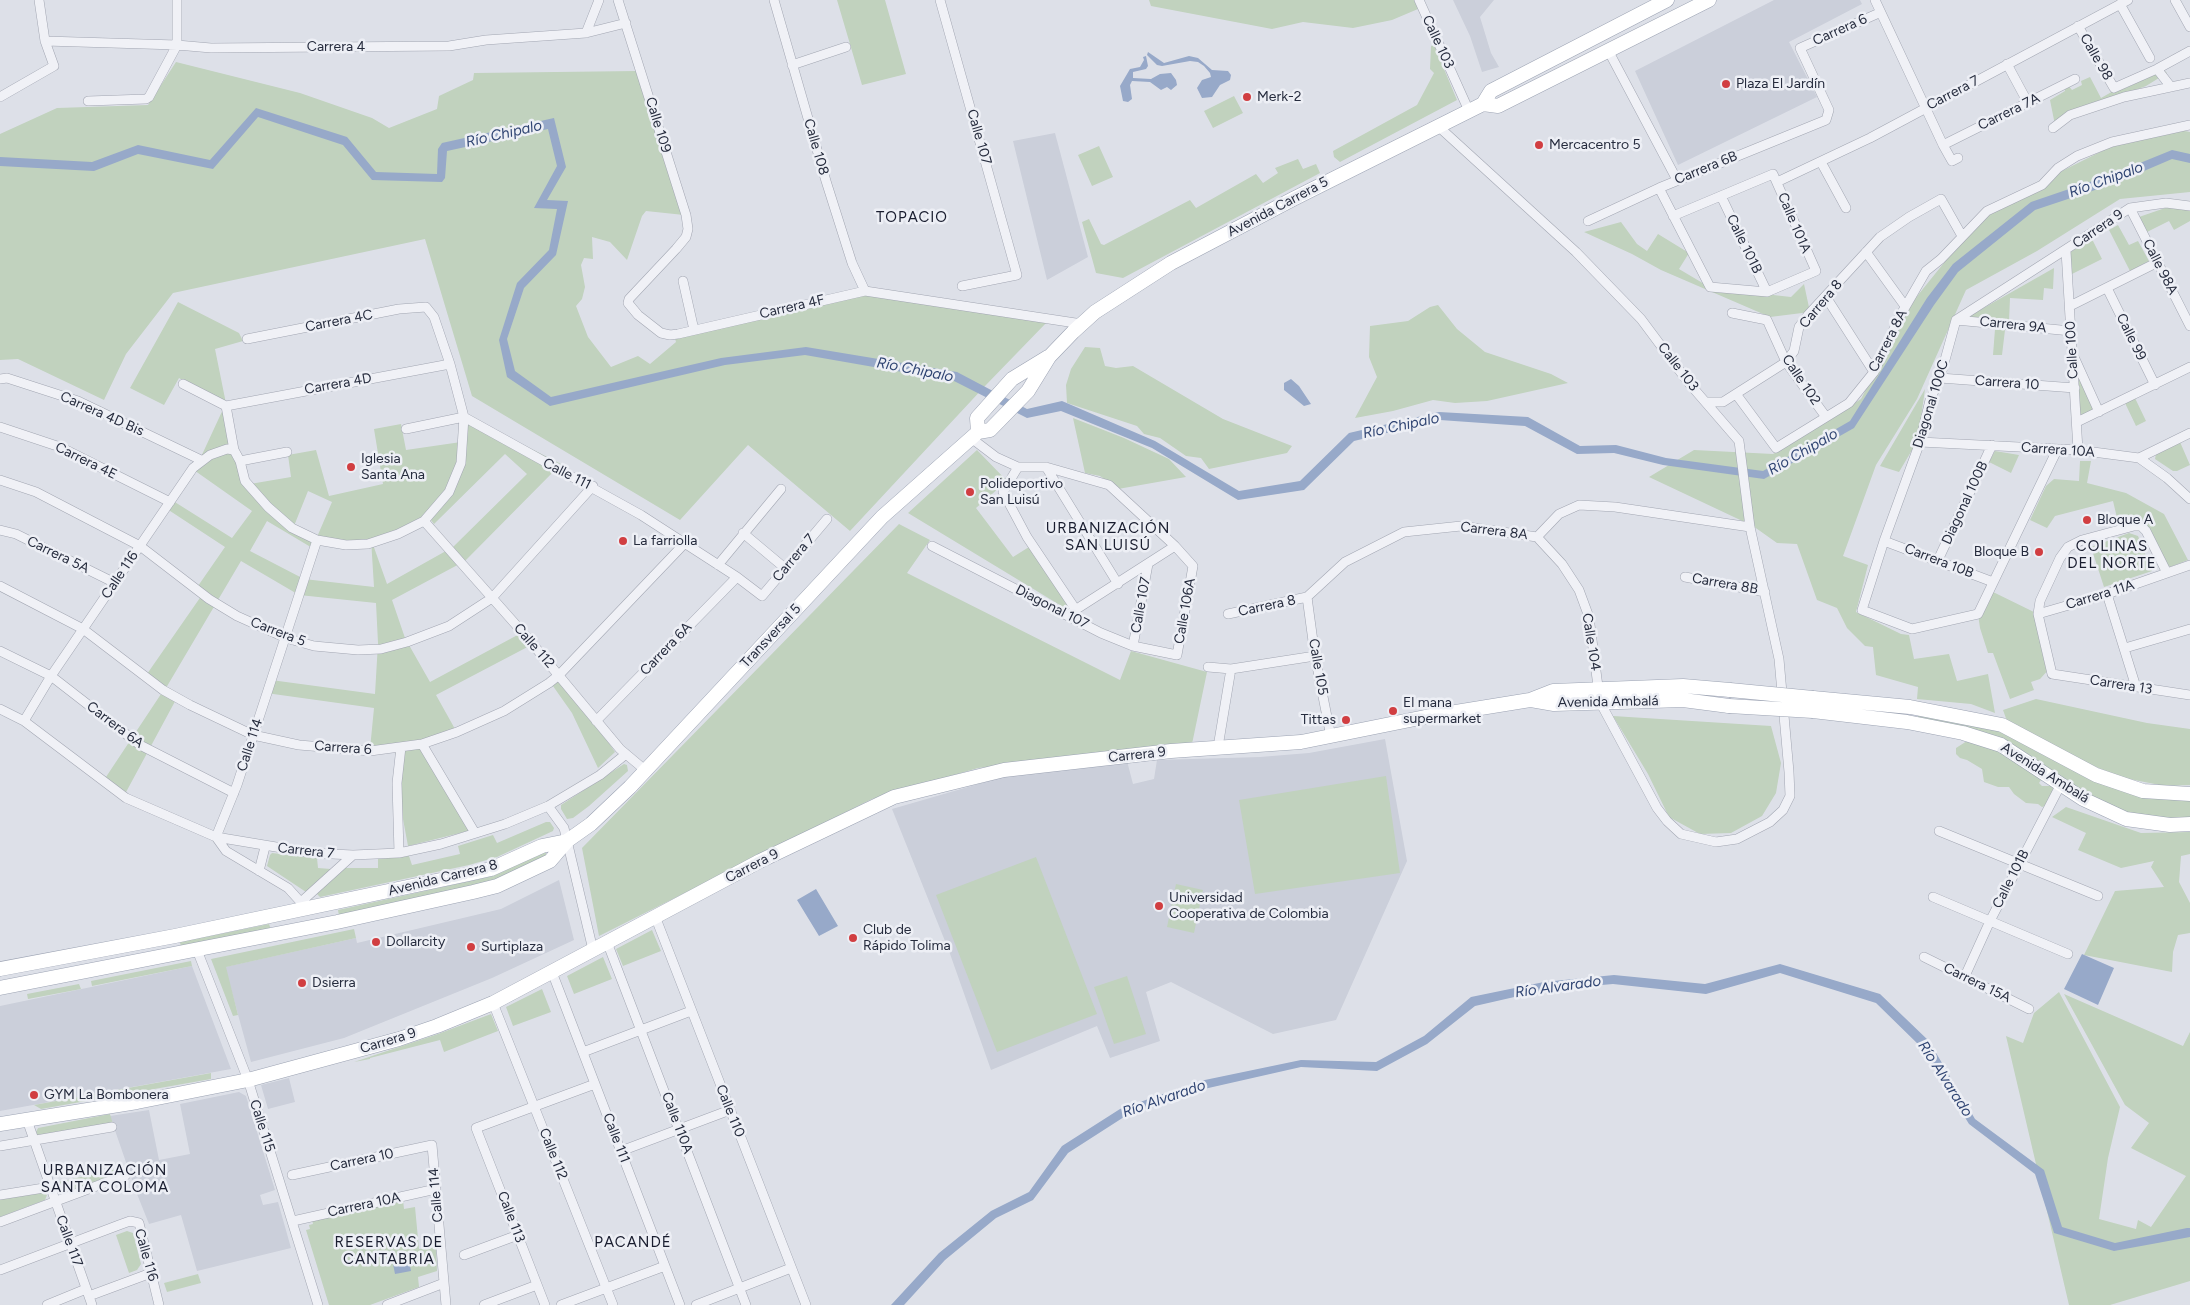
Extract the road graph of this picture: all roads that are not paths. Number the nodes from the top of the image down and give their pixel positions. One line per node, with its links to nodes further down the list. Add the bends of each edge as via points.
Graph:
1 (39, 0): 18 (street)
2 (177, 0): 19 (street)
3 (599, 0): 17 (street)
4 (618, 0): 14 (street, Calle 109)
5 (774, 0): 25 (street, Calle 108)
6 (940, 0): 57 (street, Calle 107, via 1017,275)
7 (1419, 0): 35 (street, Calle 103)
8 (1667, 0): 33 (main road, Avenida Carrera 5, via 1491,91)
9 (1710, 0): 22 (main road, Avenida Carrera 5)
10 (1874, 0): 13 (street)
11 (2175, 0): 16 (street)
12 (2124, 2): 15 (street, Carrera 7); 23 (street)
13 (1879, 13): 34 (street); 36 (street, Carrera 6, via 1800,48 1830,110)
14 (626, 22): 17 (street, Carrera 4); 70 (street, Calle 109, via 686,215 687,233 628,301 638,315 661,333)
15 (2078, 26): 24 (street, Carrera 7); 26 (street, Calle 98, via 2114,88)
16 (2190, 27)
17 (586, 33): 19 (street, Carrera 4, via 449,46 211,48)
18 (45, 41): 19 (street, Carrera 4); 30 (street, via 54,66)
19 (177, 45): 31 (street, via 146,99)
20 (846, 47): 25 (street)
21 (2190, 51): 26 (street)
22 (1609, 52): 33 (main road, Avenida Carrera 5, via 1498,106); 44 (street)
23 (2150, 58)
24 (2007, 64): 32 (street); 34 (street, Carrera 7)
25 (792, 65): 59 (street, Calle 108, via 845,240)
26 (2157, 69): 29 (street)
27 (2075, 79): 32 (street, Carrera 7A)
28 (2190, 83): 29 (street)
29 (2171, 87): 39 (street, via 2124,97 2070,115)
30 (0, 97)
31 (88, 101)
32 (2028, 103): 40 (street, Carrera 7A)
33 (1483, 104): 35 (main road, Avenida Carrera 5)
34 (1926, 107): 40 (street); 42 (street, Carrera 7)
35 (1469, 111): 38 (main road, Avenida Carrera 5)
36 (1826, 120): 44 (street, Carrera 6B)
37 (2190, 125): 52 (street, Carrera 8A, via 2112,142 2077,156 2058,168 2042,185 1987,211)
38 (1439, 127): 66 (main road, Avenida Carrera 5, via 1171,263 1111,301); 84 (street, Calle 103, via 1583,259 1641,319)
39 (2053, 128)
40 (1943, 145): 41 (street, via 1952,161)
41 (1958, 158)
42 (1821, 162): 43 (street, Carrera 7); 48 (street)
43 (1775, 178): 46 (street, Carrera 7); 60 (street, Calle 101A, via 1816,271)
44 (1677, 180): 45 (street, Carrera 6B)
45 (1659, 188): 50 (street); 51 (street, Carrera 6B)
46 (1721, 196): 50 (street, Carrera 7); 60 (street, Calle 101B)
47 (2190, 206): 49 (street, Carrera 9, via 2166,203)
48 (1846, 208)
49 (2130, 208): 53 (street, Carrera 9); 55 (street, Calle 98A)
50 (1673, 216): 60 (street, via 1710,287)
51 (1588, 221)
52 (1962, 236): 54 (street, Carrera 8, via 1941,199 1887,232); 62 (street, Carrera 8A, via 1926,270)
53 (2066, 251): 63 (street, Calle 100); 65 (street)
54 (1866, 252): 61 (street, Carrera 8); 62 (street)
55 (2158, 262): 58 (street); 67 (street, Calle 98A)
56 (683, 281): 68 (street)
57 (962, 286)
58 (2108, 288): 63 (street); 81 (street, Calle 99)
59 (864, 291): 66 (street, Carrera 4F); 68 (street, Carrera 4F)
60 (1767, 292)
61 (1826, 297): 74 (street, Carrera 8, via 1799,328 1794,351); 77 (street)
62 (1905, 306): 77 (street, Carrera 8A)
63 (2070, 306): 69 (street, Calle 100)
64 (1732, 313): 74 (street, Calle 102, via 1767,320)
65 (1956, 320): 69 (street, Carrera 9A); 78 (street, Diagonal 100C)
66 (1082, 324): 73 (main road, Transversal 5)
67 (2190, 326)
68 (694, 330): 70 (street, Carrera 4F)
69 (2071, 331): 72 (street, Calle 100)
70 (670, 335)
71 (247, 339): 75 (street, Carrera 4C, via 420,306 430,310)
72 (2074, 356): 82 (street, Calle 100); 86 (street)
73 (1049, 357): 92 (main road, Transversal 5, via 1028,391); 92 (main road, Transversal 5, via 1012,379)
74 (1786, 362): 83 (street); 88 (street, Calle 102)
75 (450, 364): 85 (street, Carrera 4D); 87 (street)
76 (2190, 368): 81 (street)
77 (1874, 372): 88 (street, Carrera 8A, via 1849,403)
78 (1940, 378): 82 (street, Carrera 10); 94 (street, Diagonal 100C, via 1930,400)
79 (0, 379): 101 (street, Carrera 4D Bis, via 7,378 78,401)
80 (183, 384): 85 (street)
81 (2154, 385): 86 (street)
82 (2075, 388): 89 (street, Calle 100)
83 (1736, 394): 84 (street, via 1724,402); 88 (street, Carrera 8A, via 1776,448)
84 (1706, 402): 112 (street, Calle 103, via 1739,441)
85 (226, 406): 96 (street)
86 (2099, 412): 89 (street)
87 (464, 417): 91 (street); 106 (street, Calle 111); 111 (street, via 461,463 449,492)
88 (1826, 417)
89 (2077, 422): 98 (street, Calle 100)
90 (0, 427): 109 (street, Carrera 4E, via 60,447)
91 (406, 429)
92 (979, 430): 103 (street, via 996,457); 168 (main road, Transversal 5, via 882,517)
93 (2190, 433): 100 (street)
94 (1920, 442): 95 (street, Carrera 10A); 117 (street, Diagonal 100C)
95 (1992, 446): 97 (street, Carrera 10A); 122 (street, Diagonal 100B)
96 (234, 450): 101 (street, Calle 116, via 227,449); 102 (street)
97 (2057, 450): 98 (street, Carrera 10A); 130 (street)
98 (2078, 450): 100 (street, Carrera 10A)
99 (287, 452): 102 (street)
100 (2139, 458): 108 (street)
101 (201, 460): 109 (street, Calle 116)
102 (240, 461): 116 (street, via 245,482 268,507 292,528)
103 (1018, 467): 104 (street); 139 (street, via 1003,492)
104 (1046, 467): 121 (street, via 1109,485); 132 (street)
105 (0, 480): 119 (street, Carrera 5, via 36,492)
106 (593, 486): 118 (street, Calle 111); 138 (street, Carrera 5)
107 (781, 489): 114 (street)
108 (2190, 499)
109 (170, 502): 119 (street, Calle 116)
110 (827, 519): 126 (street, Carrera 7)
111 (424, 521): 116 (street, via 368,544 346,546); 138 (street, Calle 112)
112 (1750, 527): 115 (street, Carrera 8A, via 1615,507 1579,505 1559,514); 134 (street, Calle 103)
113 (0, 530): 131 (street, Carrera 5A, via 16,534)
114 (743, 533): 124 (street); 126 (street)
115 (1537, 537): 137 (street, Carrera 8A, via 1461,526 1404,532 1345,562); 155 (street, Calle 104, via 1562,564 1579,590 1589,617)
116 (317, 540): 144 (street, Calle 114)
117 (1884, 541): 122 (street, Carrera 10B); 130 (street, Diagonal 100C, via 1862,610 1912,629 1978,614)
118 (685, 542): 124 (street, Calle 111); 152 (street, Carrera 6)
119 (140, 546): 131 (street, Calle 116); 144 (street, Carrera 5, via 215,604)
120 (932, 546): 139 (street, Diagonal 107)
121 (1175, 546): 123 (street); 148 (street, Calle 106A, via 1193,566)
122 (1938, 560): 130 (street, Carrera 10B)
123 (1148, 564): 132 (street); 145 (street, Calle 107)
124 (718, 565): 128 (street, Calle 111)
125 (2190, 565): 127 (street, Carrera 11A)
126 (786, 568): 136 (street, Carrera 7)
127 (2167, 573): 135 (street, Carrera 11A); 141 (street, via 2146,531 2141,526 2134,526 2068,547 2040,601)
128 (737, 577): 136 (street, Calle 111); 161 (street, Carrera 6A)
129 (1685, 577): 134 (street, Carrera 8B)
130 (1993, 582)
131 (115, 583): 142 (street, Calle 116)
132 (1118, 584): 139 (street)
133 (0, 586): 142 (street, Carrera 6)
134 (1765, 592): 155 (street, Calle 103, via 1782,680 1790,796 1783,810 1770,822 1737,839 1716,842 1681,834 1658,808)
135 (2107, 594): 141 (street, Carrera 11A); 146 (street)
136 (762, 596)
137 (1306, 597): 140 (street, Carrera 8); 149 (street, Calle 105)
138 (492, 598): 144 (street, Carrera 5, via 449,626 380,648 358,650 314,646); 152 (street, Calle 112)
139 (1072, 613): 145 (street, Diagonal 107, via 1101,633)
140 (1228, 614)
141 (2038, 614): 154 (street, Carrera 13, via 2052,674)
142 (83, 629): 153 (street, Calle 116); 162 (street, Carrera 6, via 163,690)
143 (2190, 629): 146 (street)
144 (286, 638): 162 (street, Calle 114)
145 (1134, 646): 148 (street, Diagonal 107)
146 (2125, 648): 154 (street)
147 (0, 651): 153 (street, Carrera 6A)
148 (1177, 656)
149 (1315, 656): 151 (street); 163 (street, Calle 105)
150 (1208, 667): 151 (street)
151 (1231, 669): 165 (street)
152 (559, 675): 161 (street, Calle 112); 164 (street, Carrera 6, via 504,711)
153 (51, 676): 160 (street, Calle 116); 170 (street, Carrera 6A, via 134,741)
154 (2136, 687): 156 (street, Carrera 13)
155 (1599, 695): 157 (main road, Avenida Ambalá, via 1552,691); 158 (main road, Avenida Ambalá, bridge, via 1729,706); 158 (main road, Avenida Ambalá, bridge, via 1683,686 1730,690)
156 (2190, 695)
157 (1530, 700): 163 (main road, Carrera 9)
158 (1813, 705): 169 (main road, Avenida Ambalá, via 1963,733 2001,745); 171 (main road, Avenida Ambalá, via 1910,707 2002,725 2096,775 2143,790)
159 (0, 709): 160 (street, Carrera 7)
160 (24, 721): 176 (street, Carrera 7, via 126,798)
161 (596, 721): 167 (street, Calle 112)
162 (253, 735): 166 (street, Carrera 6, via 342,750); 170 (street, Calle 114)
163 (1331, 737): 165 (main road, Carrera 9)
164 (422, 744): 166 (street, Carrera 6); 175 (street)
165 (1218, 747): 186 (main road, Carrera 9, via 1004,770 894,797)
166 (401, 748): 179 (street, via 397,783)
167 (626, 754): 168 (street, Calle 112); 172 (street, Carrera 7, via 600,775)
168 (645, 770): 177 (main road, Transversal 5, via 591,824)
169 (2061, 784): 173 (main road, Avenida Ambalá, via 2126,819 2170,825); 181 (street, Calle 101B)
170 (234, 793): 176 (street, Calle 114)
171 (2190, 794)
172 (548, 806): 175 (street, Carrera 7); 177 (street, via 564,828)
173 (2190, 824)
174 (1938, 831): 181 (street)
175 (475, 833): 179 (street, Carrera 7)
176 (216, 837): 178 (street, Carrera 7); 182 (street, via 226,851)
177 (567, 841): 185 (main road, Avenida Carrera 8, via 542,846 491,869); 189 (main road, Avenida Carrera 8, via 550,861 497,886); 190 (street)
178 (265, 846): 180 (street, Carrera 7); 182 (street)
179 (398, 853): 180 (street, Carrera 7)
180 (353, 855): 185 (street)
181 (2019, 863): 183 (street); 187 (street, Calle 101B)
182 (259, 871): 185 (street, via 288,888)
183 (2098, 896)
184 (1933, 897): 187 (street)
185 (304, 906): 193 (main road, Avenida Carrera 8)
186 (655, 916): 188 (main road, Carrera 9); 199 (street, Calle 110)
187 (1990, 921): 191 (street); 195 (street, Calle 101B)
188 (607, 942): 190 (main road, Carrera 9); 200 (street, Calle 110A)
189 (197, 950): 196 (main road, Avenida Carrera 8); 202 (street, Calle 115)
190 (593, 950): 194 (main road, Carrera 9)
191 (2068, 954)
192 (1924, 957): 195 (street, Carrera 15A)
193 (0, 969)
194 (552, 972): 197 (main road, Carrera 9); 201 (street, Calle 111)
195 (1965, 976): 198 (street, Carrera 15A)
196 (0, 988)
197 (493, 1003): 202 (main road, Carrera 9, via 399,1039); 204 (street, Calle 112)
198 (2030, 1009)
199 (692, 1011): 200 (street); 205 (street, Calle 110)
200 (641, 1030): 201 (street); 209 (street, Calle 110A)
201 (583, 1052): 203 (street, Calle 111)
202 (248, 1080): 206 (main road, Carrera 9); 220 (street, Calle 115)
203 (595, 1084): 204 (street); 213 (street, Calle 111)
204 (534, 1107): 222 (street, Calle 113, via 476,1128); 231 (street, Calle 112)
205 (730, 1110): 209 (street); 226 (street, Calle 110)
206 (27, 1120): 207 (main road, Carrera 9); 210 (street, Calle 117)
207 (0, 1124)
208 (112, 1127): 210 (street)
209 (679, 1129): 213 (street); 232 (street, Calle 110A)
210 (34, 1141): 212 (street); 216 (street, Calle 117)
211 (432, 1145): 215 (street, Carrera 10); 217 (street, Calle 114)
212 (0, 1146)
213 (621, 1151): 225 (street, Calle 111)
214 (126, 1175): 219 (street)
215 (292, 1175)
216 (50, 1187): 218 (street); 219 (street, Calle 117)
217 (436, 1189): 220 (street, Carrera 10A); 229 (street, Calle 114)
218 (0, 1196)
219 (54, 1202): 221 (street); 223 (street, Calle 117)
220 (293, 1221): 237 (street, Calle 115)
221 (0, 1222)
222 (518, 1235): 224 (street); 230 (street, Calle 113)
223 (70, 1242): 227 (street); 228 (street, Calle 116, via 130,1221 139,1223); 233 (street, Calle 117)
224 (464, 1255)
225 (665, 1266): 231 (street); 244 (street, Calle 111)
226 (791, 1268): 232 (street); 247 (street, Calle 110)
227 (0, 1270)
228 (151, 1273): 233 (street); 236 (street, Calle 116)
229 (444, 1283): 238 (street); 239 (street, Calle 114)
230 (537, 1285): 240 (street); 241 (street, Calle 113)
231 (606, 1288): 242 (street); 243 (street, Calle 112)
232 (740, 1288): 245 (street); 246 (street, Calle 110A)
233 (88, 1292): 234 (street); 235 (street, Calle 117)
234 (47, 1305)
235 (92, 1305)
236 (159, 1305)
237 (318, 1305)
238 (387, 1305)
239 (446, 1305)
240 (484, 1305)
241 (545, 1305)
242 (562, 1305)
243 (613, 1305)
244 (680, 1305)
245 (696, 1305)
246 (746, 1305)
247 (806, 1305)

